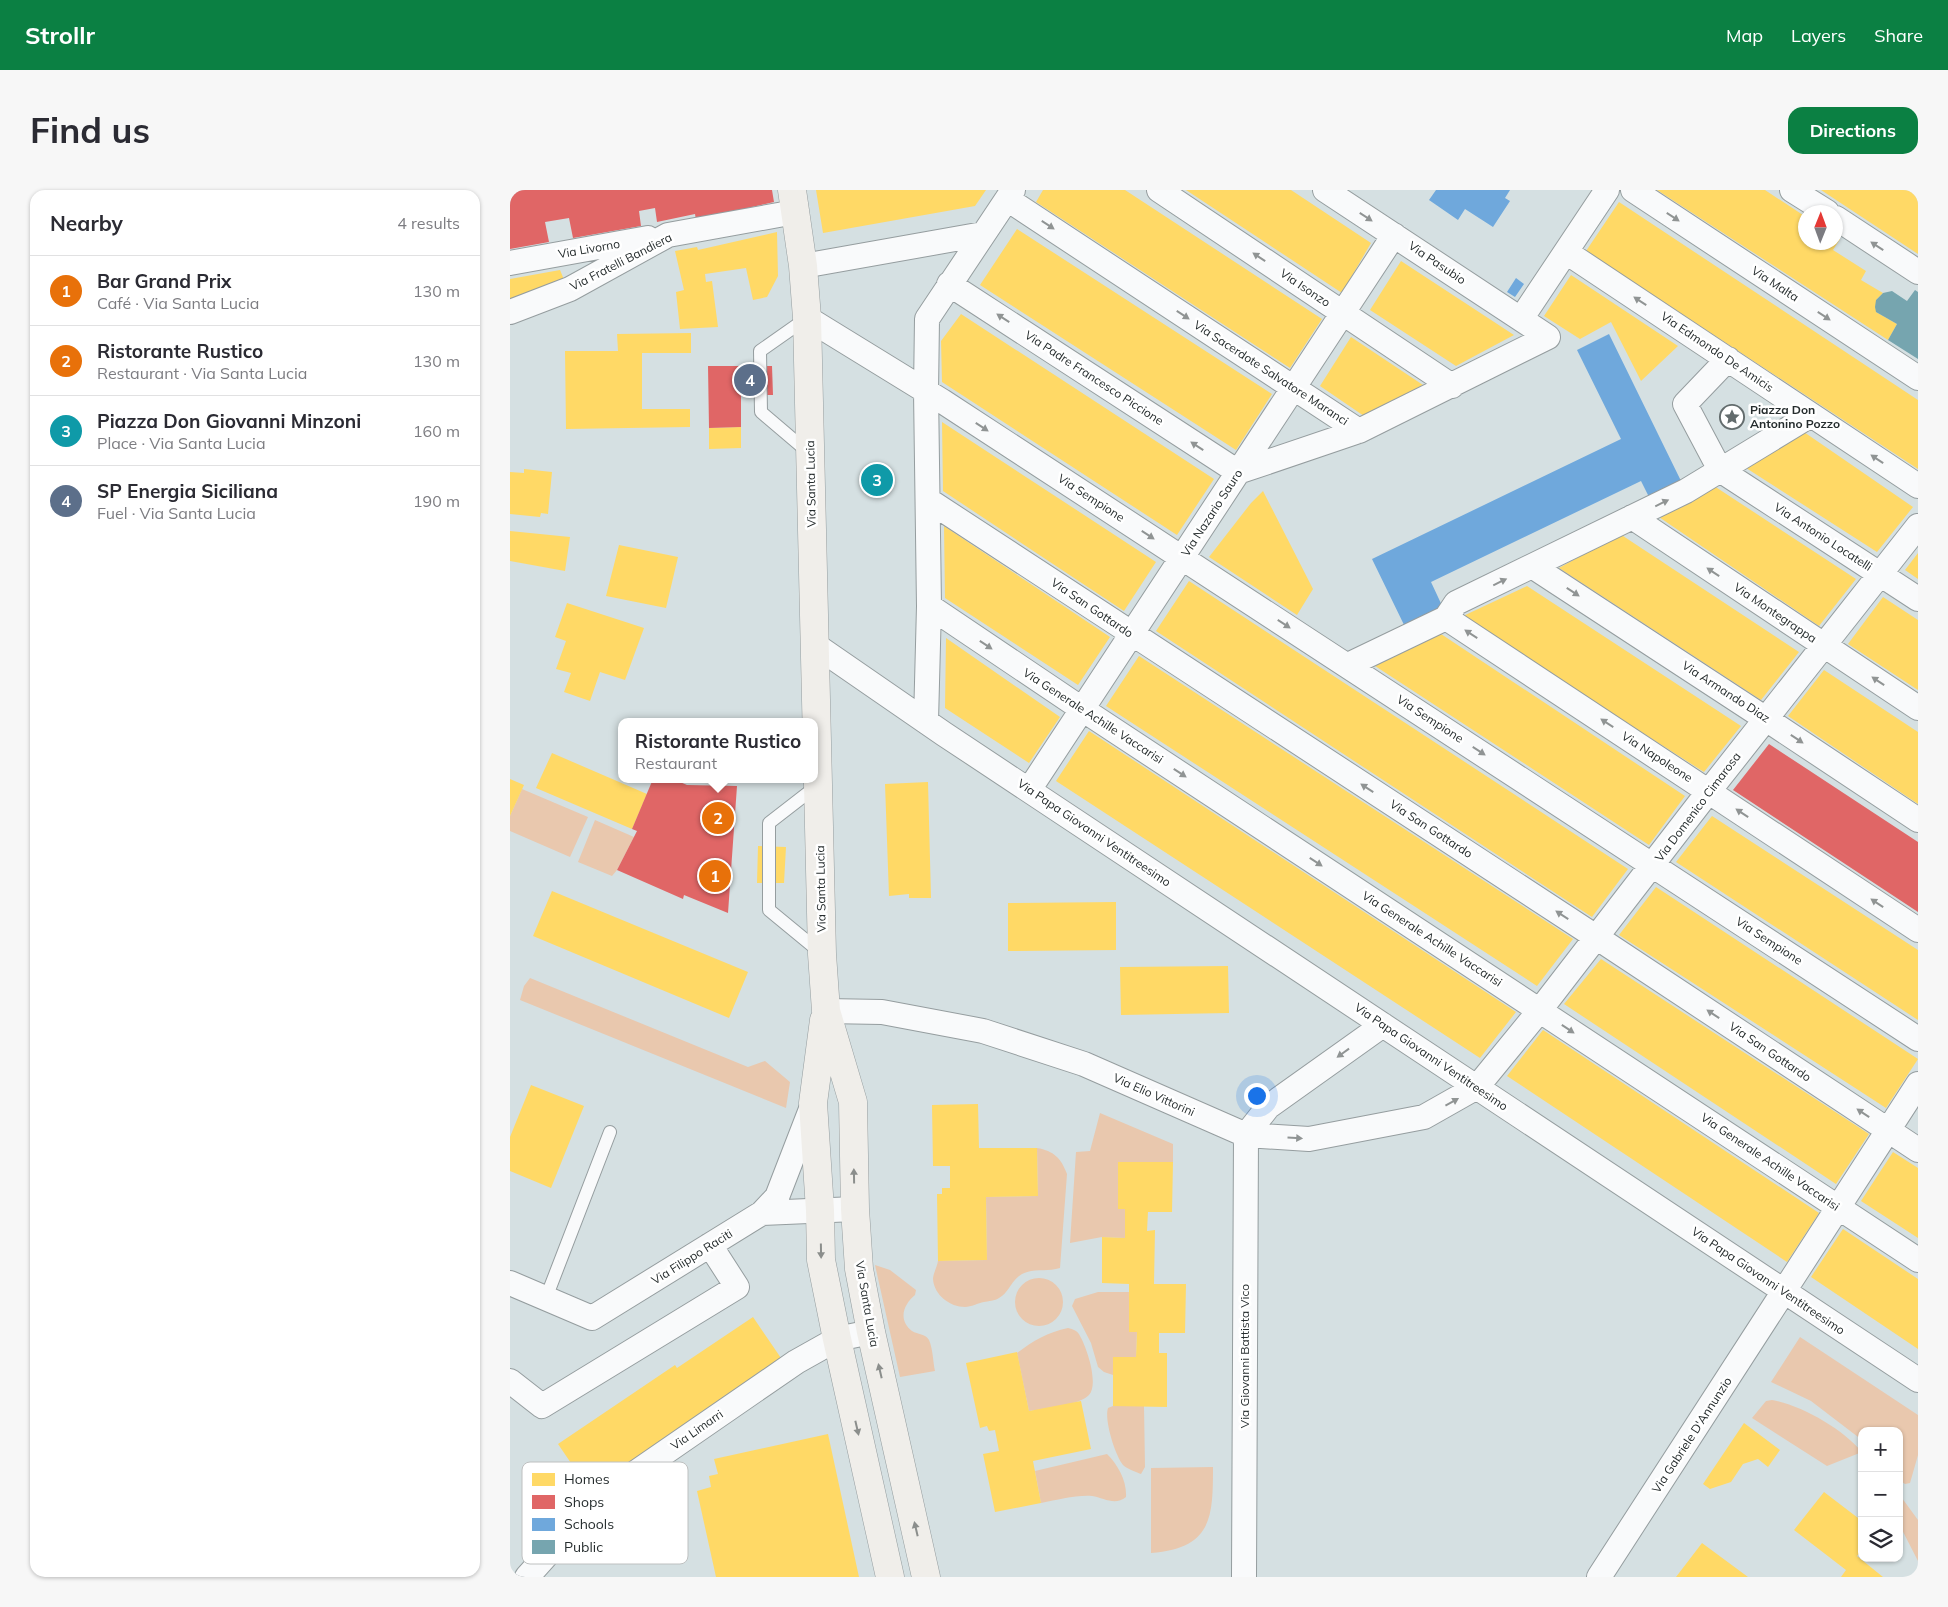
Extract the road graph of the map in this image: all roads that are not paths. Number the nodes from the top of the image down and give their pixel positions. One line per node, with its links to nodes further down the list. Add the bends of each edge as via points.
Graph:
1 (1159, 190): 19 (street, Via Isonzo, one-way to 1)
2 (1326, 190): 12 (street, Via Pasubio, one-way to 12)
3 (1607, 190): 13 (street)
4 (1633, 190): 24 (street, Via Malta, one-way to 24)
5 (1792, 190): 8 (street)
6 (1010, 194): 10 (street); 26 (street, Via Sacerdote Salvatore Maranci, one-way to 26)
7 (793, 201): 11 (street, Via Fratelli Bandiera); 15 (main road, Via Santa Lucia)
8 (1816, 205)
9 (1843, 223): 16 (street, one-way to 9)
10 (983, 234): 15 (street); 17 (street)
11 (668, 235): 14 (street, Via Livorno); 18 (street, Via Fratelli Bandiera, via 570,288)
12 (1394, 235): 19 (street, Via Nazario Sauro); 21 (street, Via Pasubio)
13 (1566, 252): 21 (street); 23 (street, Via Edmondo De Amicis, one-way to 13)
14 (510, 264)
15 (803, 266): 20 (main road, Via Santa Lucia)
16 (1918, 272)
17 (945, 290): 27 (street, via 927,319); 31 (street, Via Padre Francesco Piccione, one-way to 17)
18 (510, 312)
19 (1343, 313): 25 (street, Via Isonzo); 26 (street, Via Nazario Sauro)
20 (806, 318): 27 (street, Via Sempione); 30 (main road, Via Santa Lucia); 30 (lane, via 760,351 761,412)
21 (1521, 319): 22 (street, Via Pasubio)
22 (1548, 337): 25 (street, Via Sacerdote Salvatore Maranci)
23 (1728, 359): 28 (street, Via Edmondo De Amicis); 32 (street, via 1684,404)
24 (1918, 378)
25 (1452, 386): 29 (street, Via Sacerdote Salvatore Maranci)
26 (1294, 388): 29 (street, Via Sacerdote Salvatore Maranci); 31 (street, Via Nazario Sauro)
27 (934, 396): 34 (street); 37 (street, Via Sempione, one-way to 37)
28 (1812, 415): 32 (street); 33 (street, Via Edmondo De Amicis, one-way to 28)
29 (1359, 431): 31 (street)
30 (810, 453): 44 (main road, Via Santa Lucia)
31 (1238, 472): 37 (street, Via Nazario Sauro)
32 (1724, 472): 35 (street, one-way to 32); 39 (street, Via Antonio Locatelli)
33 (1918, 486)
34 (936, 505): 41 (street); 43 (street, Via San Gottardo)
35 (1632, 518): 38 (street); 45 (street, Via Montegrappa, one-way to 35)
36 (1918, 526): 39 (street, Via Domenico Cimarosa)
37 (1182, 558): 43 (street, Via Nazario Sauro); 46 (street, Via Sempione, one-way to 46)
38 (1532, 566): 42 (street, one-way to 38, via 1456,603); 50 (street, Via Armando Diaz, one-way to 50)
39 (1880, 574): 40 (street, Via Antonio Locatelli); 45 (street, Via Domenico Cimarosa)
40 (1918, 599)
41 (938, 612): 48 (street, Via Generale Achille Vaccarisi, one-way to 48); 51 (street)
42 (1446, 618): 46 (street); 54 (street, Via Napoleone, one-way to 42)
43 (1132, 635): 48 (street, Via Nazario Sauro); 58 (street, Via San Gottardo, one-way to 43)
44 (815, 645): 49 (main road, Via Santa Lucia); 51 (street, Via Papa Giovanni Ventitreesimo)
45 (1824, 645): 47 (street, Via Montegrappa, one-way to 45); 50 (street, Via Domenico Cimarosa)
46 (1348, 665): 56 (street, Via Sempione, one-way to 56)
47 (1918, 708)
48 (1082, 709): 53 (street, Via Nazario Sauro); 60 (street, Via Generale Achille Vaccarisi, one-way to 60)
49 (817, 718)
50 (1766, 719): 54 (street, Via Domenico Cimarosa); 55 (street, Via Armando Diaz, one-way to 55)
51 (935, 727): 53 (street, Via Papa Giovanni Ventitreesimo)
52 (818, 785): 59 (main road, Via Santa Lucia); 59 (lane, via 769,823 769,910)
53 (1029, 790): 62 (street, Via Papa Giovanni Ventitreesimo)
54 (1709, 791): 56 (street, Via Domenico Cimarosa); 57 (street, Via Napoleone, one-way to 54)
55 (1918, 820)
56 (1653, 865): 58 (street, Via Domenico Cimarosa); 63 (street, Via Sempione)
57 (1918, 930)
58 (1596, 937): 60 (street, Via Domenico Cimarosa); 67 (street, Via San Gottardo, one-way to 58)
59 (822, 954): 61 (main road, Via Santa Lucia)
60 (1540, 1010): 65 (street, Via Domenico Cimarosa); 71 (street, Via Generale Achille Vaccarisi, one-way to 71)
61 (826, 1011): 66 (main road); 69 (street, Via Elio Vittorini, via 882,1012 983,1031 1084,1064); 72 (main road, Via Santa Lucia, one-way to 61, via 853,1102)
62 (1383, 1025): 65 (street, Via Papa Giovanni Ventitreesimo); 69 (street, one-way to 69, via 1268,1107)
63 (1918, 1039)
64 (1918, 1084): 67 (street, Via Gabriele D'Annunzio)
65 (1477, 1087): 69 (street, Via Elio Vittorini, one-way to 65, via 1308,1139 1424,1117); 78 (street, Via Papa Giovanni Ventitreesimo)
66 (813, 1103): 73 (main road); 74 (street, Via Filippo Raciti, via 777,1196)
67 (1888, 1130): 70 (street, Via San Gottardo); 71 (street, Via Gabriele D'Annunzio)
68 (610, 1132): 79 (lane)
69 (1246, 1136): 89 (street, Via Giovanni Battista Vico)
70 (1918, 1150)
71 (1839, 1208): 76 (street, Via Generale Achille Vaccarisi); 78 (street, Via Gabriele D'Annunzio)
72 (855, 1209): 73 (street); 80 (main road, Via Santa Lucia, via 859,1269)
73 (820, 1210): 74 (street); 81 (main road, one-way to 81, via 821,1260)
74 (762, 1214): 75 (street, Via Filippo Raciti)
75 (710, 1246): 79 (street, Via Filippo Raciti, via 592,1318); 83 (street, via 737,1287 542,1406)
76 (1918, 1260)
77 (510, 1283): 79 (street, Via Filippo Raciti)
78 (1785, 1292): 82 (street, Via Papa Giovanni Ventitreesimo); 90 (street, Via Gabriele D'Annunzio)
79 (546, 1298)
80 (871, 1332): 81 (street, Via Limarri); 88 (main road, Via Santa Lucia, one-way to 80)
81 (837, 1339): 84 (street, Via Limarri, via 796,1362); 87 (main road, one-way to 87)
82 (1918, 1380)
83 (510, 1381)
84 (651, 1462)
85 (539, 1564): 86 (street, Via Limarri)
86 (527, 1577)
87 (890, 1577)
88 (926, 1577)
89 (1244, 1577)
90 (1599, 1577)

